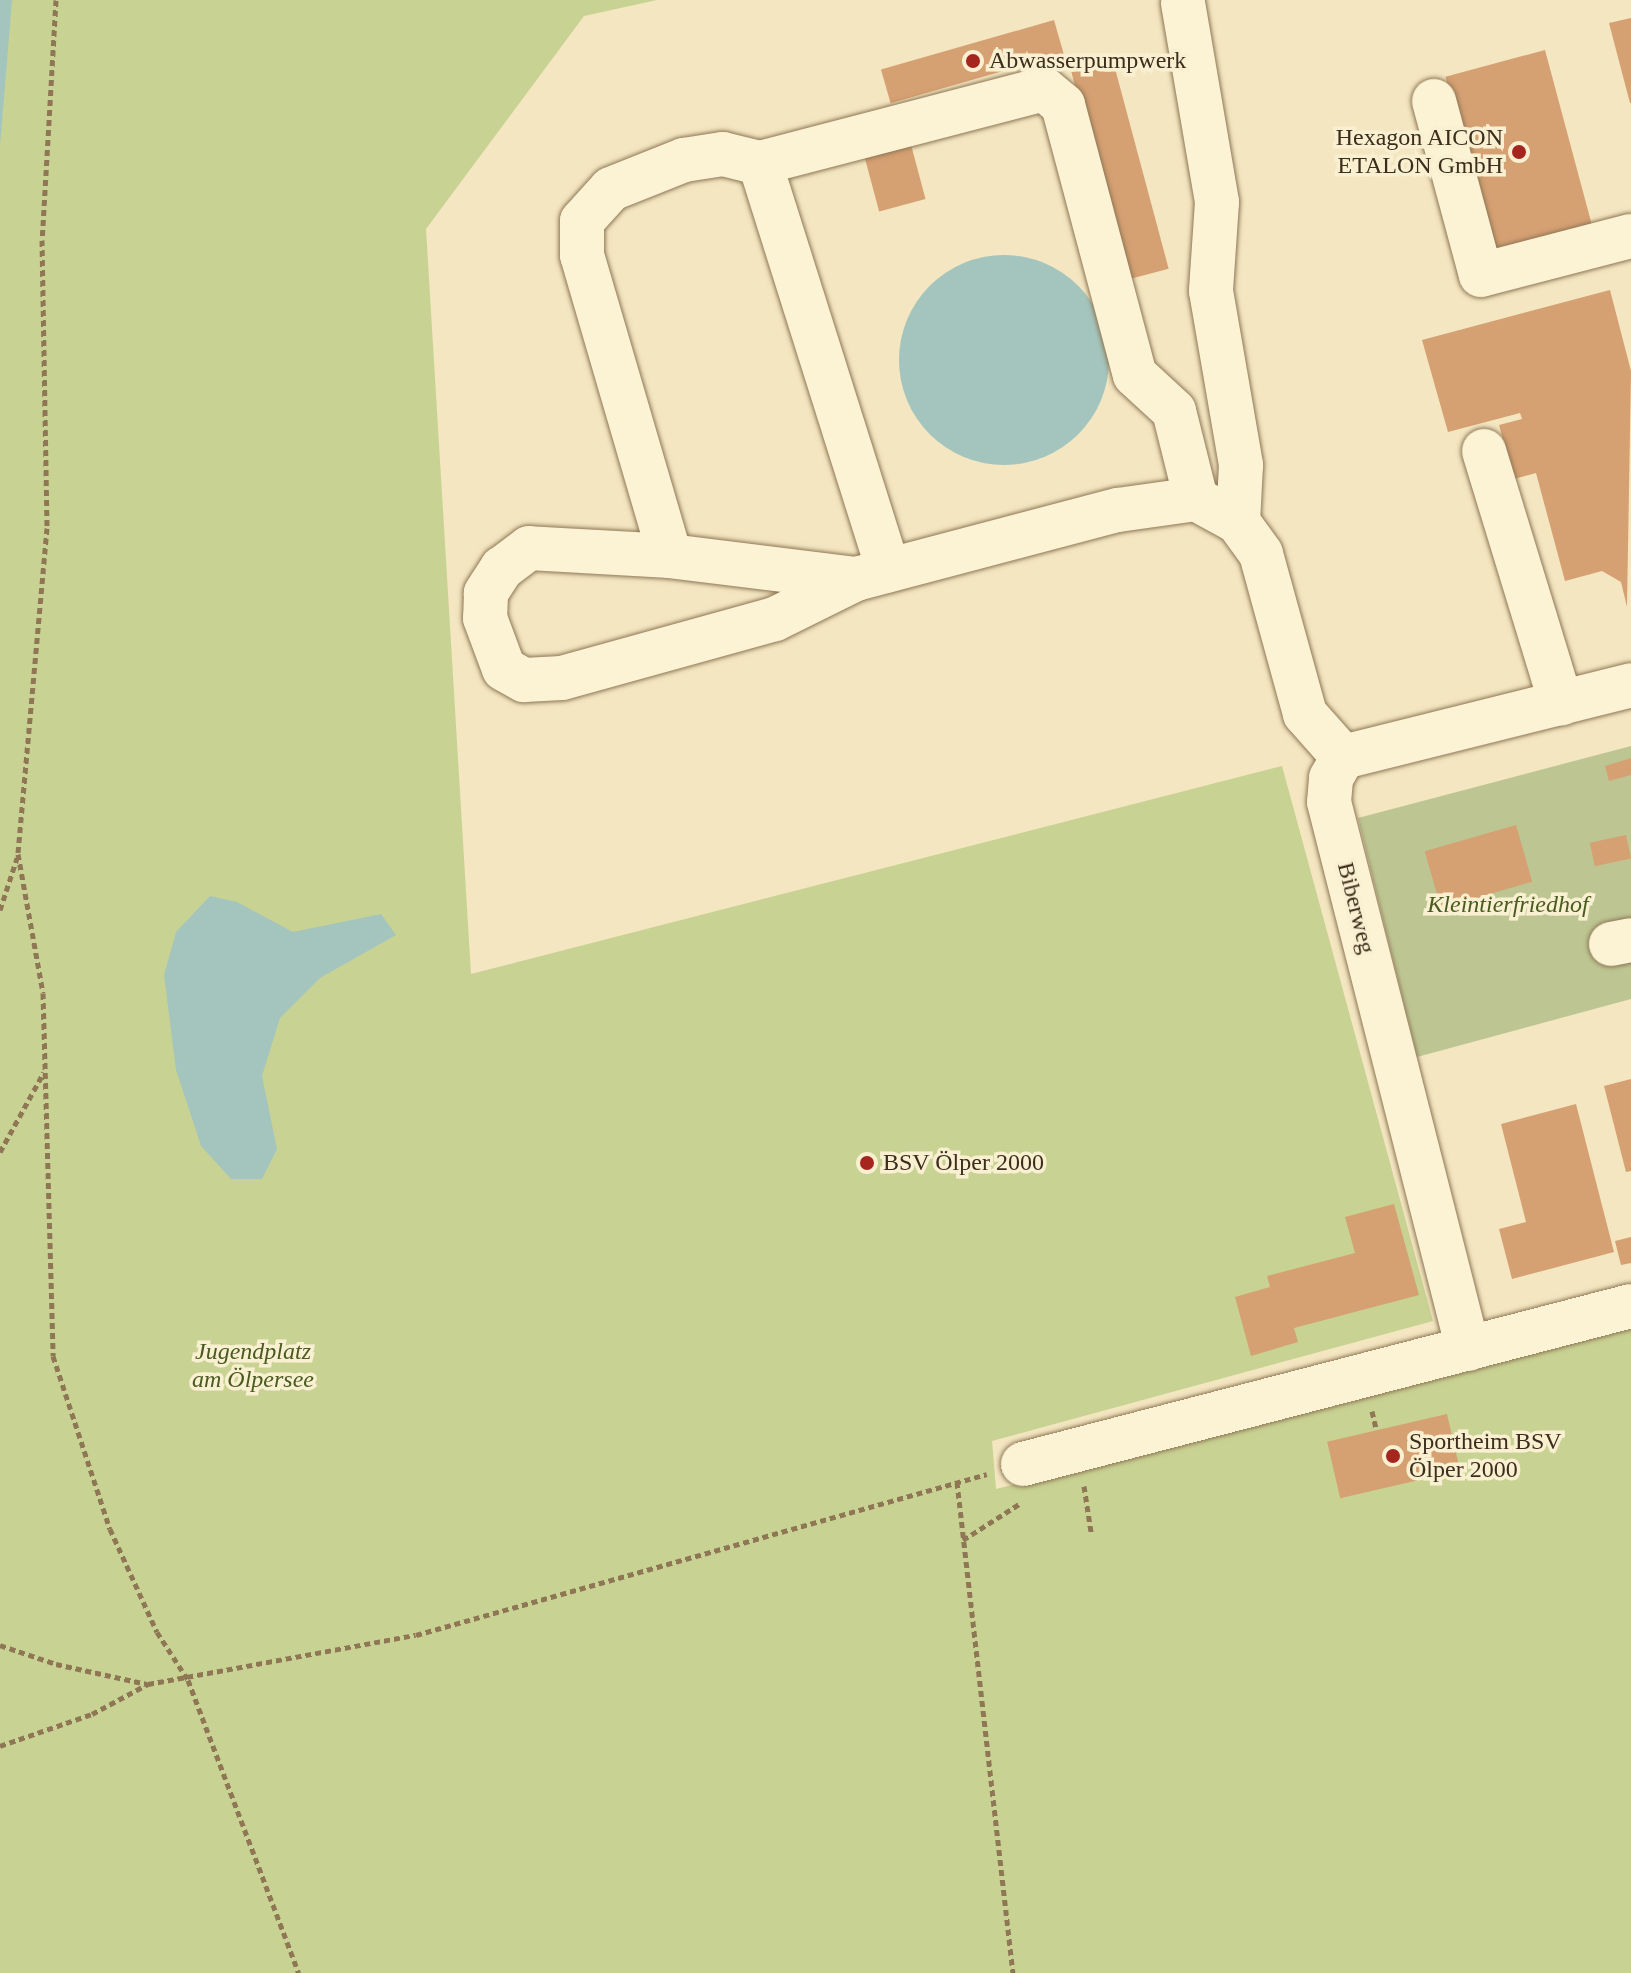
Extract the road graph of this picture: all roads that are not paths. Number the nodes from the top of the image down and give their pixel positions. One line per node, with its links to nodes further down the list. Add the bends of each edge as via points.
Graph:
1 (1183, 3): 7 (street, via 1217,202 1211,291 1241,465)
2 (1434, 101): 4 (street, via 1481,275)
3 (760, 163): 6 (street, via 1044,89 1063,105 1135,375 1174,411); 8 (street, via 723,154 684,160 611,189 582,221 582,255); 9 (street)
4 (1631, 236)
5 (1484, 451): 11 (street)
6 (1196, 499): 7 (street); 9 (street, via 1118,510)
7 (1238, 522): 12 (street, via 1261,554 1305,714)
8 (670, 556): 9 (street); 9 (street, via 529,548 502,568 486,593 485,618 504,669 524,680 562,678 775,619)
9 (872, 575)
10 (1631, 685): 11 (street)
11 (1561, 703): 12 (street)
12 (1343, 757): 14 (street, Biberweg, via 1331,778 1329,802)
13 (1631, 1306): 14 (street)
14 (1468, 1349): 15 (street)
15 (1023, 1464)

